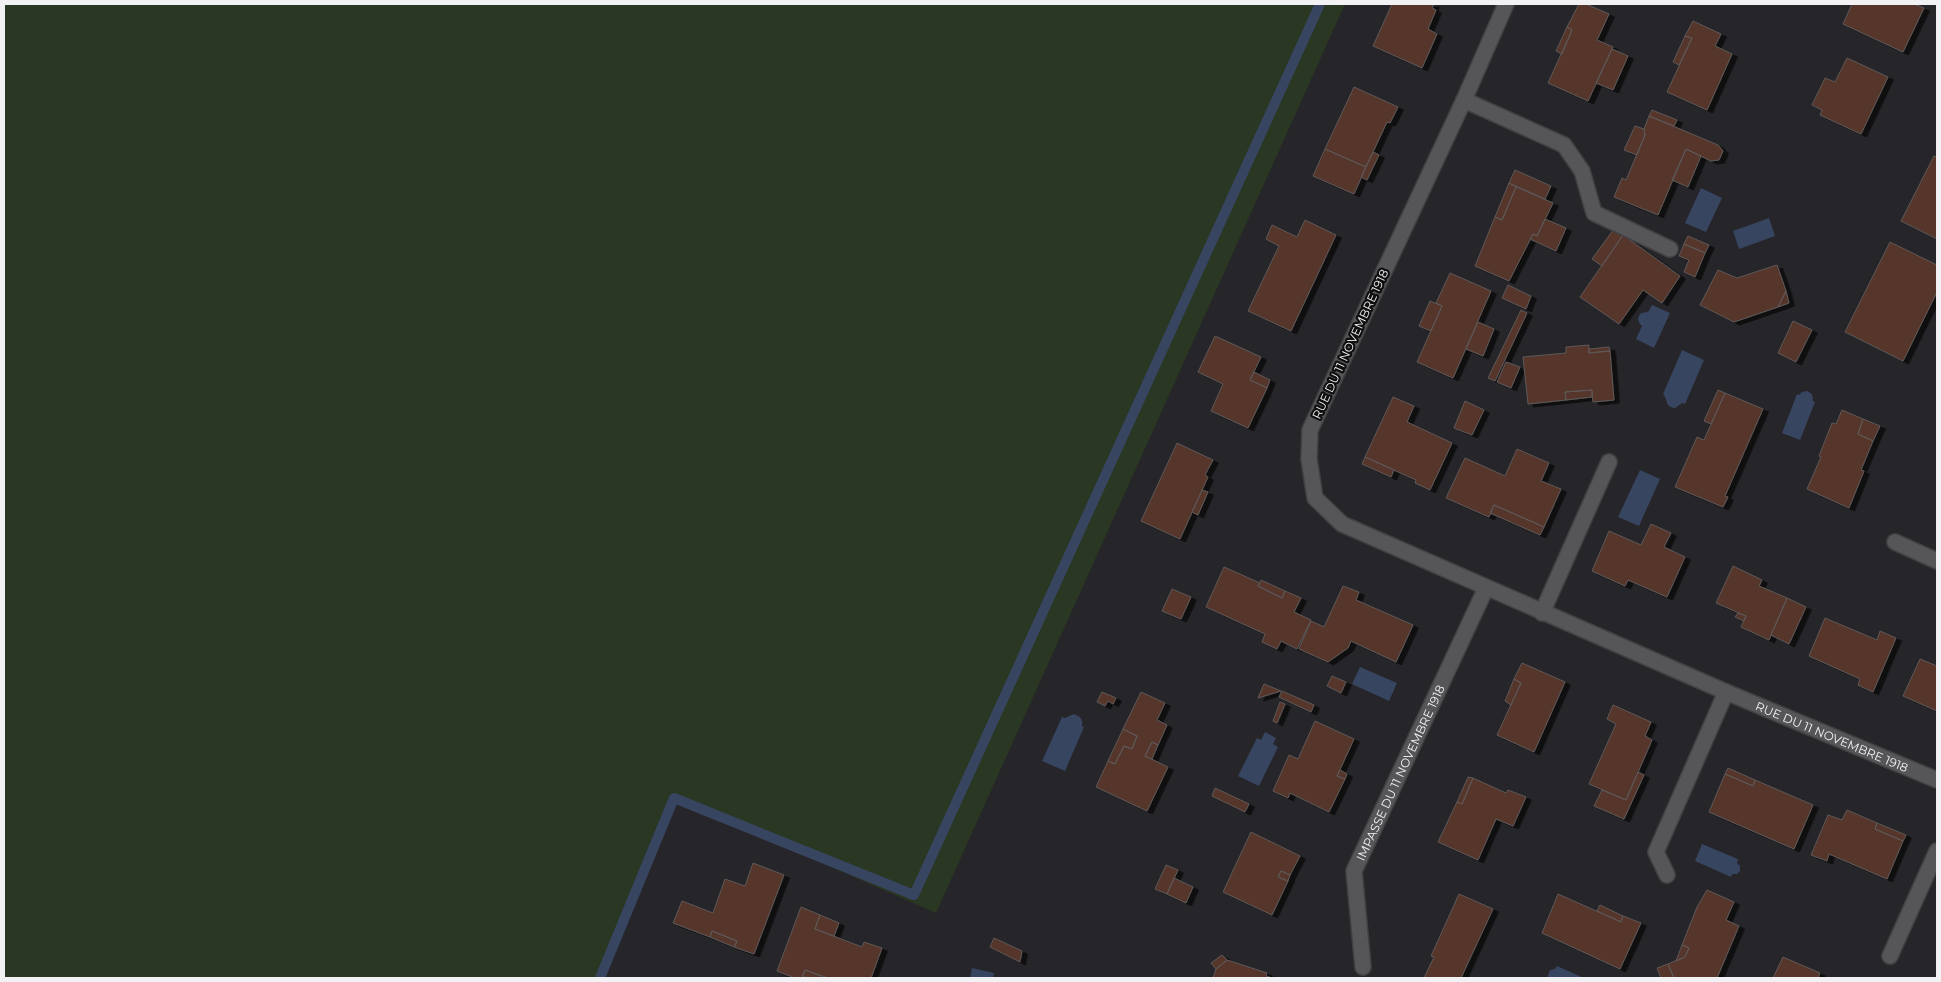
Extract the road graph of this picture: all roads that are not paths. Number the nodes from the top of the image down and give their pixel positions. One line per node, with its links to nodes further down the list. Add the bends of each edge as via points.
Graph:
1 (1506, 4): 2 (street, RUE DU 11 NOVEMBRE 1918)
2 (1464, 100): 3 (street, via 1564,145 1582,171 1594,213); 7 (street, RUE DU 11 NOVEMBRE 1918, via 1310,430 1309,460 1315,498 1342,524)
3 (1670, 249)
4 (1609, 462): 8 (street)
5 (1895, 542): 6 (street)
6 (1937, 561)
7 (1486, 588): 8 (street, RUE DU 11 NOVEMBRE 1918); 14 (street, IMPASSE DU 11 NOVEMBRE 1918, via 1354,871)
8 (1542, 612): 9 (street, RUE DU 11 NOVEMBRE 1918)
9 (1726, 692): 10 (street, RUE DU 11 NOVEMBRE 1918); 12 (street, via 1656,852)
10 (1937, 780)
11 (1937, 851): 13 (street)
12 (1667, 874)
13 (1890, 956)
14 (1363, 967)

